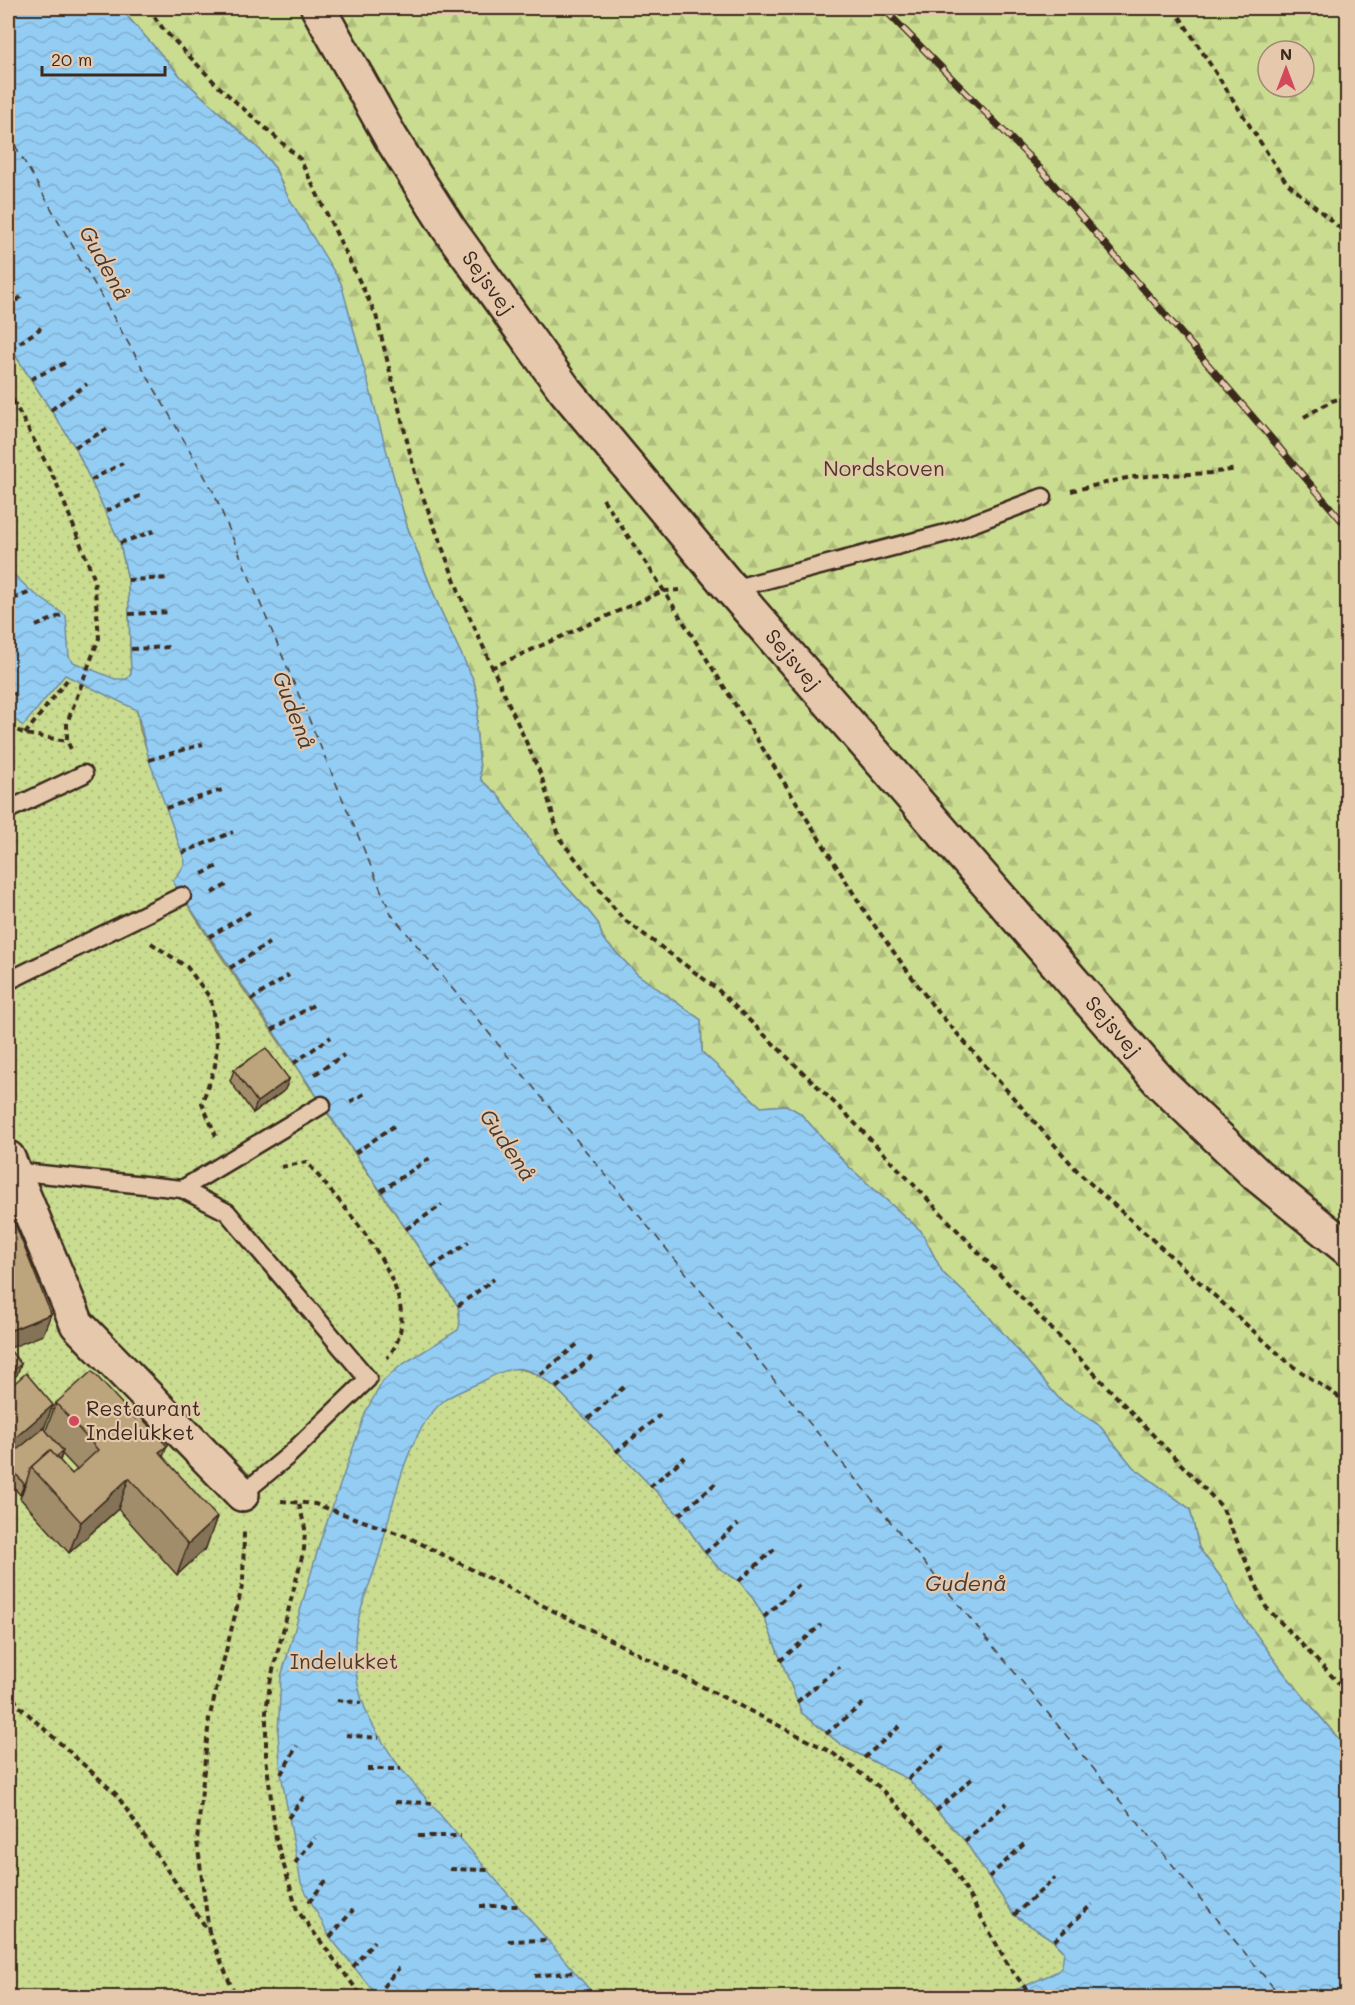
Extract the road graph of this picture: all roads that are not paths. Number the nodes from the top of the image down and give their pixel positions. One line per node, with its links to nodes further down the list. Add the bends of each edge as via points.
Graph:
1 (318, 8): 3 (street, Sejsvej, via 391,138 449,230 565,390)
2 (1043, 497): 3 (lane, via 950,532)
3 (732, 590): 11 (street, Sejsvej, via 1161,1083 1257,1175)
4 (84, 774): 5 (lane)
5 (8, 810)
6 (182, 896): 7 (lane)
7 (8, 981)
8 (322, 1105): 10 (lane)
9 (10, 1165): 10 (lane); 12 (street, via 77,1324)
10 (182, 1189): 12 (lane, via 227,1212 368,1379)
11 (1347, 1249)
12 (242, 1494)

